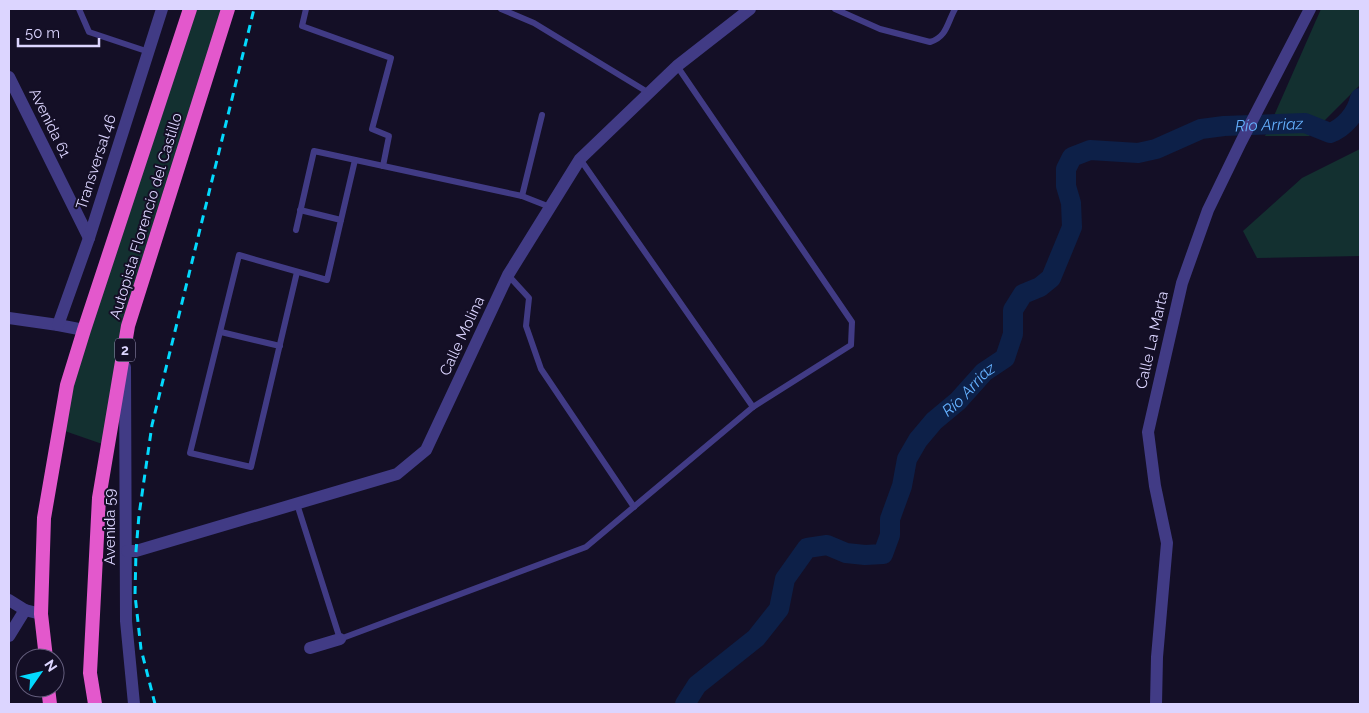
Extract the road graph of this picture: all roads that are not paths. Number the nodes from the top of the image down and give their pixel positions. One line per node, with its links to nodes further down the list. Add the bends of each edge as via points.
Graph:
1 (79, 9): 11 (lane, via 89,32)
2 (162, 9): 11 (street, Transversal 46)
3 (190, 9): 29 (highway, Autopista Florencio del Castillo)
4 (228, 9): 32 (highway, Autopista Florencio del Castillo / 2, via 128,326)
5 (306, 9): 18 (lane, via 302,26 391,58 372,129 389,136)
6 (501, 9): 14 (lane, via 534,23)
7 (750, 9): 12 (street, Calle Molina)
8 (835, 9): 9 (lane, via 880,29 930,42 938,40 944,33)
9 (956, 9)
10 (1310, 9): 46 (street, Calle La Marta, via 1208,210 1182,283 1148,432 1167,543)
11 (148, 52): 24 (street, Transversal 46)
12 (677, 66): 14 (street, Calle Molina); 33 (lane, via 852,322 850,345)
13 (9, 77): 24 (street, Avenida 61)
14 (649, 93): 16 (street, Calle Molina)
15 (542, 115): 19 (lane)
16 (580, 159): 20 (street, Calle Molina); 33 (lane)
17 (355, 160): 18 (lane); 21 (lane, via 314,151); 22 (lane)
18 (383, 166): 19 (lane)
19 (522, 196): 20 (lane)
20 (550, 207): 26 (street, Calle Molina)
21 (300, 210): 22 (lane); 23 (lane)
22 (341, 220): 25 (lane, via 327,280)
23 (296, 230)
24 (88, 238): 28 (street, Transversal 46)
25 (296, 272): 30 (lane, via 239,255); 31 (lane)
26 (508, 275): 34 (street, Calle Molina, via 426,450 397,474); 35 (lane, via 529,298 526,326 541,369)
27 (9, 318): 28 (street)
28 (58, 325): 29 (street)
29 (84, 330): 39 (highway, Autopista Florencio del Castillo, via 67,385 44,518)
30 (221, 332): 31 (lane); 31 (lane, via 190,453 251,467)
31 (280, 346)
32 (125, 349): 36 (street, Avenida 59); 44 (highway, Autopista Florencio del Castillo / 2, via 99,498 90,673)
33 (753, 407): 35 (lane)
34 (297, 504): 36 (street, Calle Molina); 41 (lane)
35 (634, 507): 41 (lane, via 586,547)
36 (127, 551): 45 (street, Avenida 59, via 126,621)
37 (9, 600): 38 (street)
38 (25, 610): 39 (street); 40 (street)
39 (41, 614): 42 (highway, Autopista Florencio del Castillo)
40 (9, 636)
41 (340, 639): 43 (street)
42 (45, 648)
43 (310, 648)
44 (95, 704)
45 (134, 704)
46 (1156, 704)

